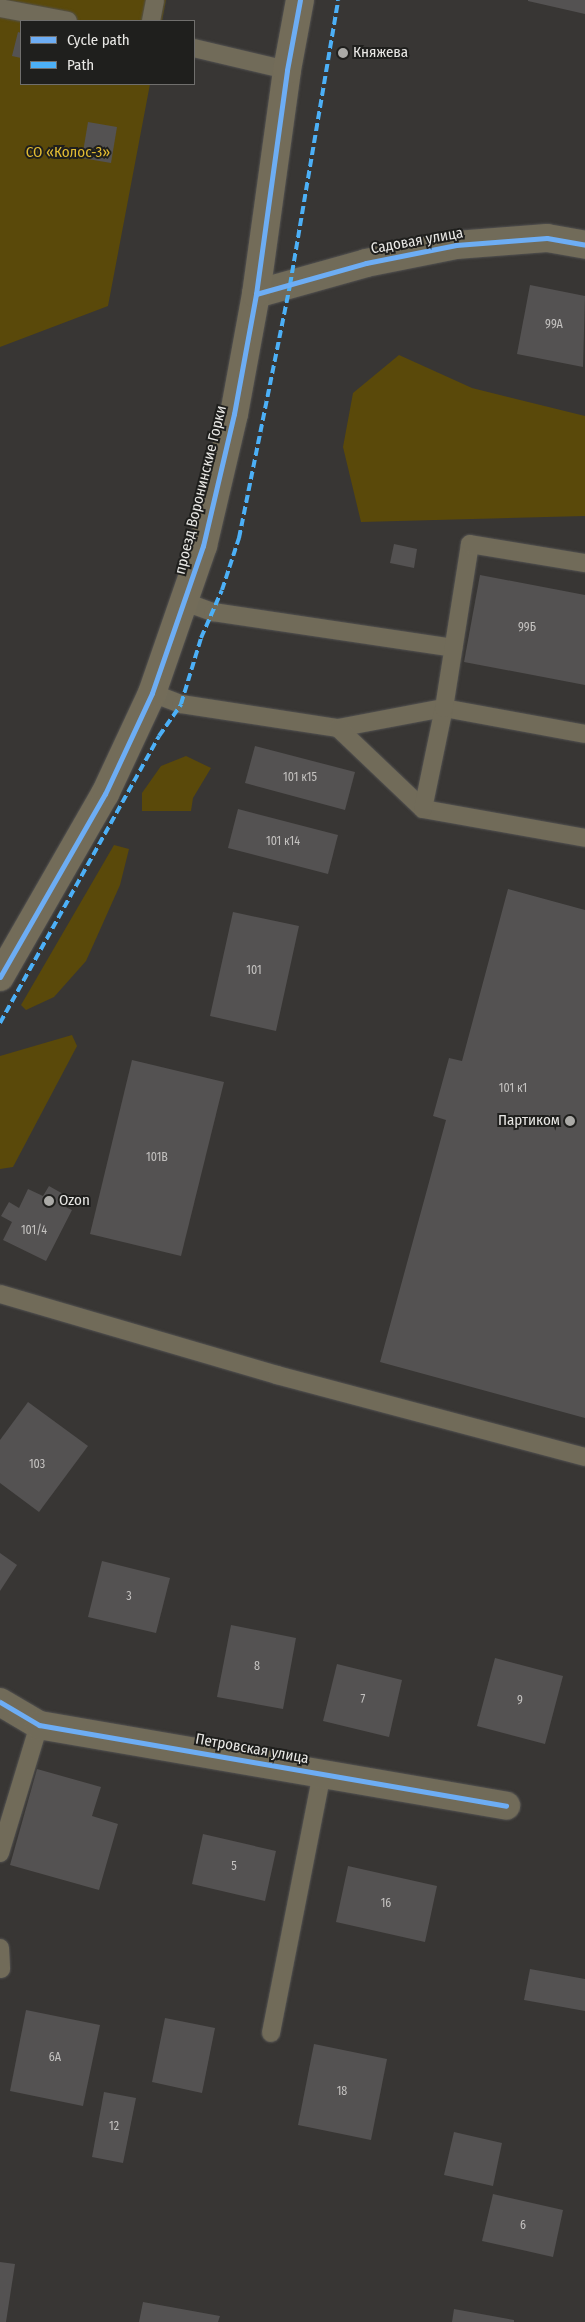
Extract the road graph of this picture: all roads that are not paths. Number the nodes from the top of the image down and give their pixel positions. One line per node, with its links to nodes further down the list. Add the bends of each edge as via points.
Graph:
1 (155, 0): 5 (lane)
2 (300, 0): 7 (street, проезд Воронинские Горки)
3 (0, 8): 4 (lane)
4 (63, 20)
5 (151, 20)
6 (195, 48): 7 (lane)
7 (287, 70): 9 (street, проезд Воронинские Горки)
8 (585, 245): 9 (street, Садовая улица, via 547,238 456,245 366,262)
9 (256, 294): 11 (street, проезд Воронинские Горки, via 227,442 203,546)
10 (585, 563): 12 (lane, via 470,544)
11 (185, 602): 12 (lane, via 213,612); 13 (street, проезд Воронинские Горки)
12 (453, 648): 14 (lane)
13 (152, 693): 15 (lane, via 181,704); 19 (street, проезд Воронинские Горки, via 105,794)
14 (444, 708): 15 (lane); 16 (lane); 17 (lane)
15 (338, 728): 17 (lane)
16 (585, 734)
17 (423, 809): 18 (lane)
18 (585, 838)
19 (0, 977)
20 (0, 1294): 21 (lane, via 277,1375)
21 (585, 1457)
22 (0, 1702): 23 (street, Петровская улица)
23 (39, 1725): 24 (street, Петровская улица); 26 (lane)
24 (322, 1774): 25 (street, Петровская улица); 29 (lane)
25 (506, 1806)
26 (0, 1853)
27 (0, 1948): 28 (lane)
28 (1, 1969)
29 (271, 2033)

